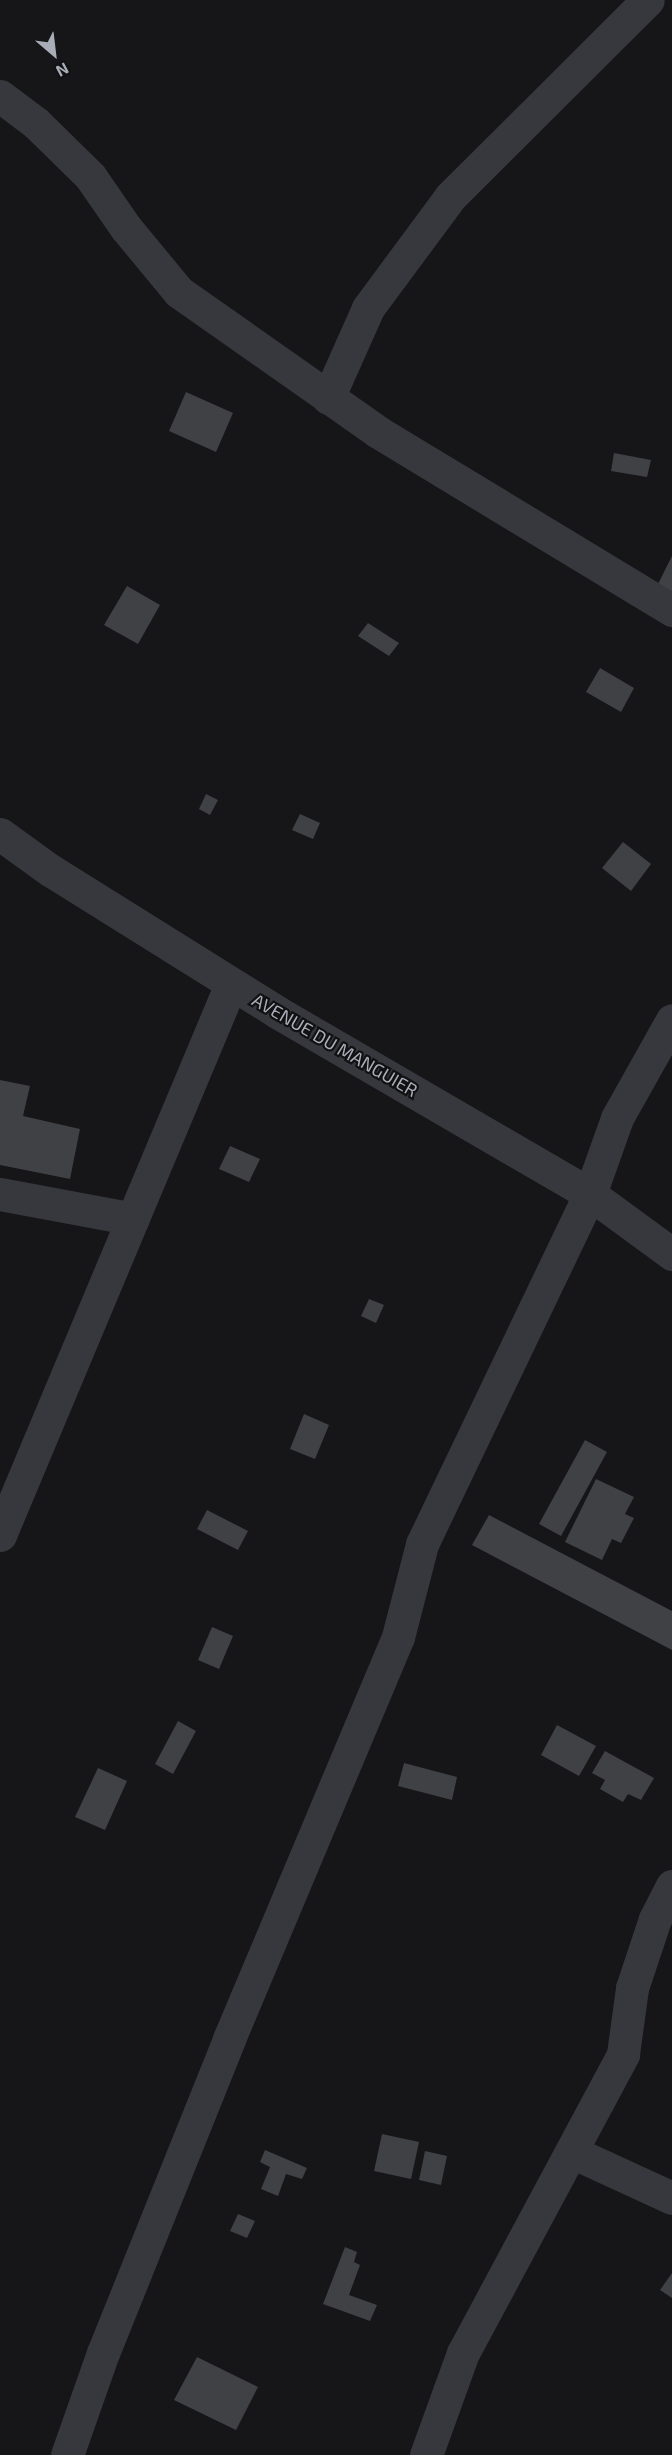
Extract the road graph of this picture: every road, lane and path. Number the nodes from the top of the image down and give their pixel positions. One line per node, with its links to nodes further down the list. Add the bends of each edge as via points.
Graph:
1 (648, 0): 3 (street, via 450,197 368,308)
2 (0, 96): 3 (street, via 36,123 90,176 126,228 179,292)
3 (328, 398): 4 (street)
4 (672, 610)
5 (0, 834): 6 (street, AVENUE DU MANGUIER)
6 (231, 984): 9 (street, AVENUE DU MANGUIER); 10 (street)
7 (672, 1020): 9 (street, via 617,1118)
8 (0, 1194): 10 (street)
9 (590, 1194): 11 (street, AVENUE DU MANGUIER); 16 (street, via 422,1544 398,1637 229,2039 103,2353)
10 (133, 1220): 12 (street)
11 (672, 1254)
12 (0, 1535)
13 (672, 1886): 14 (street, via 655,1918 632,1989 623,2054)
14 (572, 2152): 15 (street); 17 (street, via 534,2214 463,2353)
15 (672, 2198)
16 (67, 2455)
17 (426, 2455)

